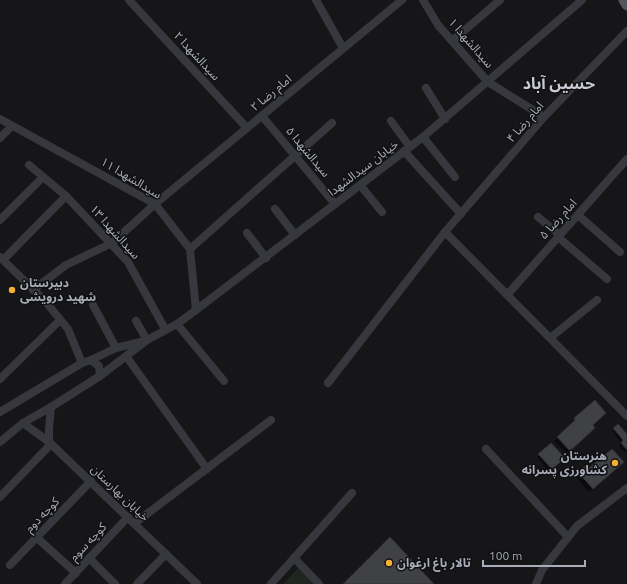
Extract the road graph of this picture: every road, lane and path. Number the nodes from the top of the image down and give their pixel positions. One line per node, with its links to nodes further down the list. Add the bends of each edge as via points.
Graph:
1 (129, 0): 21 (street, سیدالشهدا ۲)
2 (316, 0): 11 (street)
3 (402, 0): 11 (street, امام رضا ۲)
4 (423, 0): 10 (street, سیدالشهدا ۱, via 438,25)
5 (500, 0): 10 (street)
6 (582, 0): 12 (street, خیابان سیدالشهدا)
7 (624, 0): 8 (main road)
8 (627, 5)
9 (627, 31): 15 (street, امام رضا ۴)
10 (452, 41): 12 (street, سیدالشهدا ۱)
11 (343, 48): 14 (street, امام رضا ۲)
12 (488, 82): 15 (street); 17 (street, خیابان سیدالشهدا)
13 (426, 88): 17 (street)
14 (262, 116): 21 (street, امام رضا ۲); 25 (street, سیدالشهدا ۵)
15 (544, 117): 36 (street, امام رضا ۴)
16 (0, 119): 20 (street, سیدالشهدا ۱۱)
17 (445, 119): 22 (street, خیابان سیدالشهدا)
18 (392, 121): 24 (street)
19 (332, 123): 25 (street)
20 (12, 126): 23 (street); 32 (street, سیدالشهدا ۱۱)
21 (247, 128): 32 (street, امام رضا ۲)
22 (423, 137): 24 (street, خیابان سیدالشهدا); 29 (street)
23 (0, 138)
24 (407, 149): 30 (street, خیابان سیدالشهدا); 36 (street)
25 (296, 156): 33 (street, سیدالشهدا ۵); 45 (street)
26 (627, 159): 37 (street, امام رضا ۵)
27 (29, 165): 28 (street, سیدالشهدا ۱۳)
28 (43, 177): 31 (street, سیدالشهدا ۱۳); 39 (street)
29 (455, 177)
30 (360, 185): 33 (street, خیابان سیدالشهدا); 35 (street)
31 (66, 196): 44 (street, سیدالشهدا ۱۳); 48 (street)
32 (155, 204): 44 (street, امام رضا ۲); 45 (street, سیدالشهدا ۱۱)
33 (335, 204): 42 (street, خیابان سیدالشهدا)
34 (275, 209): 42 (street)
35 (382, 212)
36 (461, 214): 40 (street, امام رضا ۴)
37 (578, 215): 43 (street, امام رضا ۵); 46 (street)
38 (538, 217): 43 (street)
39 (0, 220)
40 (445, 232): 51 (street); 68 (street, امام رضا ۴)
41 (247, 233): 47 (street)
42 (295, 235): 47 (street, خیابان سیدالشهدا)
43 (559, 236): 49 (street); 51 (street, امام رضا ۵)
44 (112, 243): 50 (street, امام رضا ۲, via 66,265); 58 (street, سیدالشهدا ۱۳, via 128,262)
45 (190, 249): 54 (street)
46 (620, 252)
47 (266, 258): 54 (street, خیابان سیدالشهدا)
48 (2, 259): 50 (street)
49 (607, 279)
50 (33, 290): 55 (street)
51 (507, 295): 59 (street)
52 (597, 300): 59 (street)
53 (93, 305): 61 (street)
54 (196, 310): 57 (street, خیابان سیدالشهدا)
55 (60, 320): 64 (street, via 68,329); 66 (street)
56 (136, 321): 60 (street)
57 (177, 324): 58 (street, خیابان سیدالشهدا); 67 (street)
58 (165, 330): 60 (street, خیابان سیدالشهدا)
59 (550, 338): 71 (street)
60 (147, 340): 61 (street); 62 (street)
61 (116, 348): 63 (street)
62 (126, 356): 65 (street); 77 (street)
63 (91, 360): 64 (street); 65 (street, via 100,366)
64 (82, 363): 70 (street)
65 (100, 376): 69 (street)
66 (0, 379)
67 (224, 381)
68 (328, 382)
69 (51, 407): 73 (street); 75 (street, via 48,429)
70 (0, 412)
71 (627, 416)
72 (272, 420): 77 (street, کوچه سوم)
73 (23, 423): 74 (street); 75 (street, خیابان بهارستان)
74 (0, 442)
75 (50, 443): 78 (street, خیابان بهارستان); 81 (street)
76 (486, 449): 84 (street)
77 (207, 468): 82 (street, کوچه سوم)
78 (91, 481): 82 (street, خیابان بهارستان); 83 (street, کوچه دوم)
79 (627, 488): 84 (street, via 577,526)
80 (352, 493): 87 (street)
81 (0, 497)
82 (131, 520): 85 (street, خیابان بهارستان); 86 (street, کوچه سوم)
83 (36, 537): 88 (street, کوچه دوم); 89 (street)
84 (568, 537): 96 (street, via 542,570)
85 (166, 554): 92 (street); 93 (street, خیابان بهارستان)
86 (89, 558): 89 (street, کوچه سوم); 91 (street)
87 (294, 558): 94 (street); 95 (street)
88 (10, 565)
89 (76, 573): 90 (street, کوچه سوم)
90 (65, 584)
91 (115, 584)
92 (137, 584)
93 (197, 584)
94 (271, 584)
95 (319, 584)
96 (536, 584)

